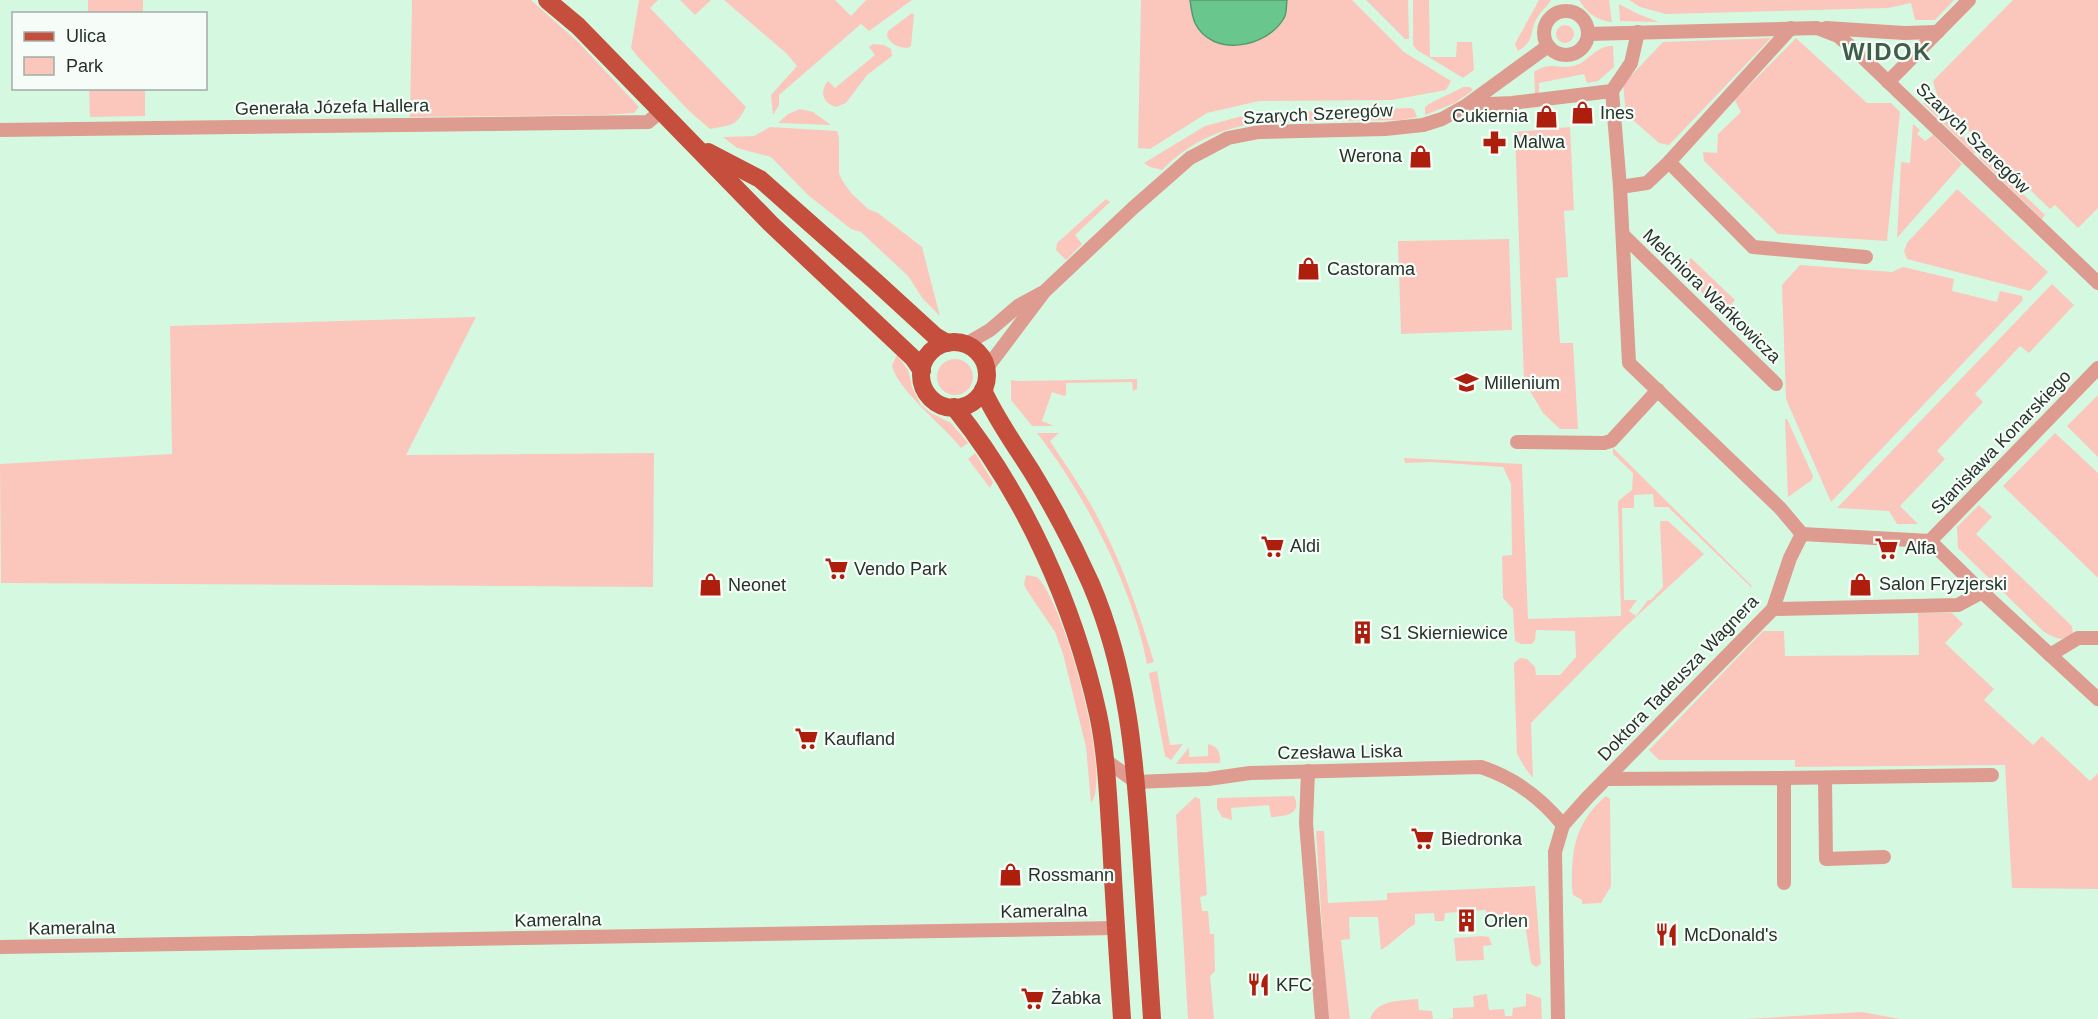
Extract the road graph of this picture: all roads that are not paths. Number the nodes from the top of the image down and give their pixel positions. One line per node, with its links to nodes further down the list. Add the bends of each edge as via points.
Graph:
1 (547, 0): 15 (main road, via 578,26)
2 (1556, 0): 5 (street)
3 (1969, 0): 9 (street)
4 (1575, 7): 5 (street); 10 (street)
5 (1552, 16): 11 (street, via 1544,30)
6 (1791, 28): 7 (street, Szarych Szeregów); 8 (street, Szarych Szeregów); 18 (street)
7 (1817, 28): 9 (street, Szarych Szeregów); 12 (street, Szarych Szeregów, via 1838,36)
8 (1638, 32): 10 (street, Szarych Szeregów); 13 (street, via 1631,63)
9 (1938, 32): 12 (street)
10 (1588, 34): 11 (street, via 1584,47 1573,54 1559,54)
11 (1548, 46): 14 (street, Szarych Szeregów)
12 (1888, 82): 22 (street, Szarych Szeregów)
13 (1612, 91): 14 (street, Szarych Szeregów); 19 (street, Melchiora Wańkowicza)
14 (1467, 105): 23 (street, Szarych Szeregów, via 1442,119 1412,127 1259,132 1228,138 1190,158 1170,174)
15 (660, 112): 16 (street, Generała Józefa Hallera, via 648,122); 17 (main road)
16 (0, 130)
17 (696, 146): 24 (main road, via 760,179); 28 (main road)
18 (1669, 162): 19 (street, via 1647,183); 21 (street, via 1753,247)
19 (1620, 187): 20 (street, Melchiora Wańkowicza)
20 (1623, 235): 29 (street, Melchiora Wańkowicza); 31 (street, Melchiora Wańkowicza, via 1629,363)
21 (1866, 257)
22 (2098, 283)
23 (1044, 292): 25 (street, Szarych Szeregów); 27 (street, Szarych Szeregów)
24 (947, 343): 25 (main road); 28 (main road, via 927,356)
25 (966, 344): 27 (main road, via 976,350)
26 (2098, 368): 35 (street, Stanisława Konarskiego)
27 (986, 369): 30 (main road)
28 (922, 371): 32 (main road, via 924,389 930,396)
29 (1776, 384)
30 (983, 390): 32 (main road, via 971,403); 47 (main road, via 1068,536 1091,585 1121,674)
31 (1658, 390): 33 (street, via 1611,441); 34 (street, Melchiora Wańkowicza)
32 (954, 407): 41 (main road, via 980,439 1019,503 1062,596 1098,716)
33 (1517, 442)
34 (1802, 534): 35 (street); 37 (street, Doktora Tadeusza Wagnera)
35 (1930, 541): 36 (street)
36 (1982, 592): 37 (street, via 1958,605); 39 (street)
37 (1773, 609): 46 (street, Doktora Tadeusza Wagnera)
38 (2098, 638): 39 (street, via 2078,638)
39 (2050, 655): 40 (street)
40 (2098, 699)
41 (1105, 760): 47 (street); 51 (main road)
42 (1308, 771): 47 (street, Czesława Liska); 48 (street, Czesława Liska, via 1481,767 1517,783 1543,802); 55 (street, via 1306,823)
43 (1992, 775): 45 (street, Doktora Tadeusza Wagnera)
44 (1784, 778): 45 (street, Doktora Tadeusza Wagnera); 46 (street, Doktora Tadeusza Wagnera); 50 (street)
45 (1825, 778): 49 (street, via 1826,859)
46 (1606, 779): 48 (street, Doktora Tadeusza Wagnera)
47 (1136, 782): 54 (main road)
48 (1563, 825): 56 (street, Doktora Tadeusza Wagnera, via 1555,852)
49 (1884, 857)
50 (1784, 883)
51 (1116, 928): 52 (street, Kameralna); 53 (main road)
52 (0, 947)
53 (1122, 1019)
54 (1152, 1019)
55 (1322, 1019)
56 (1558, 1019)

